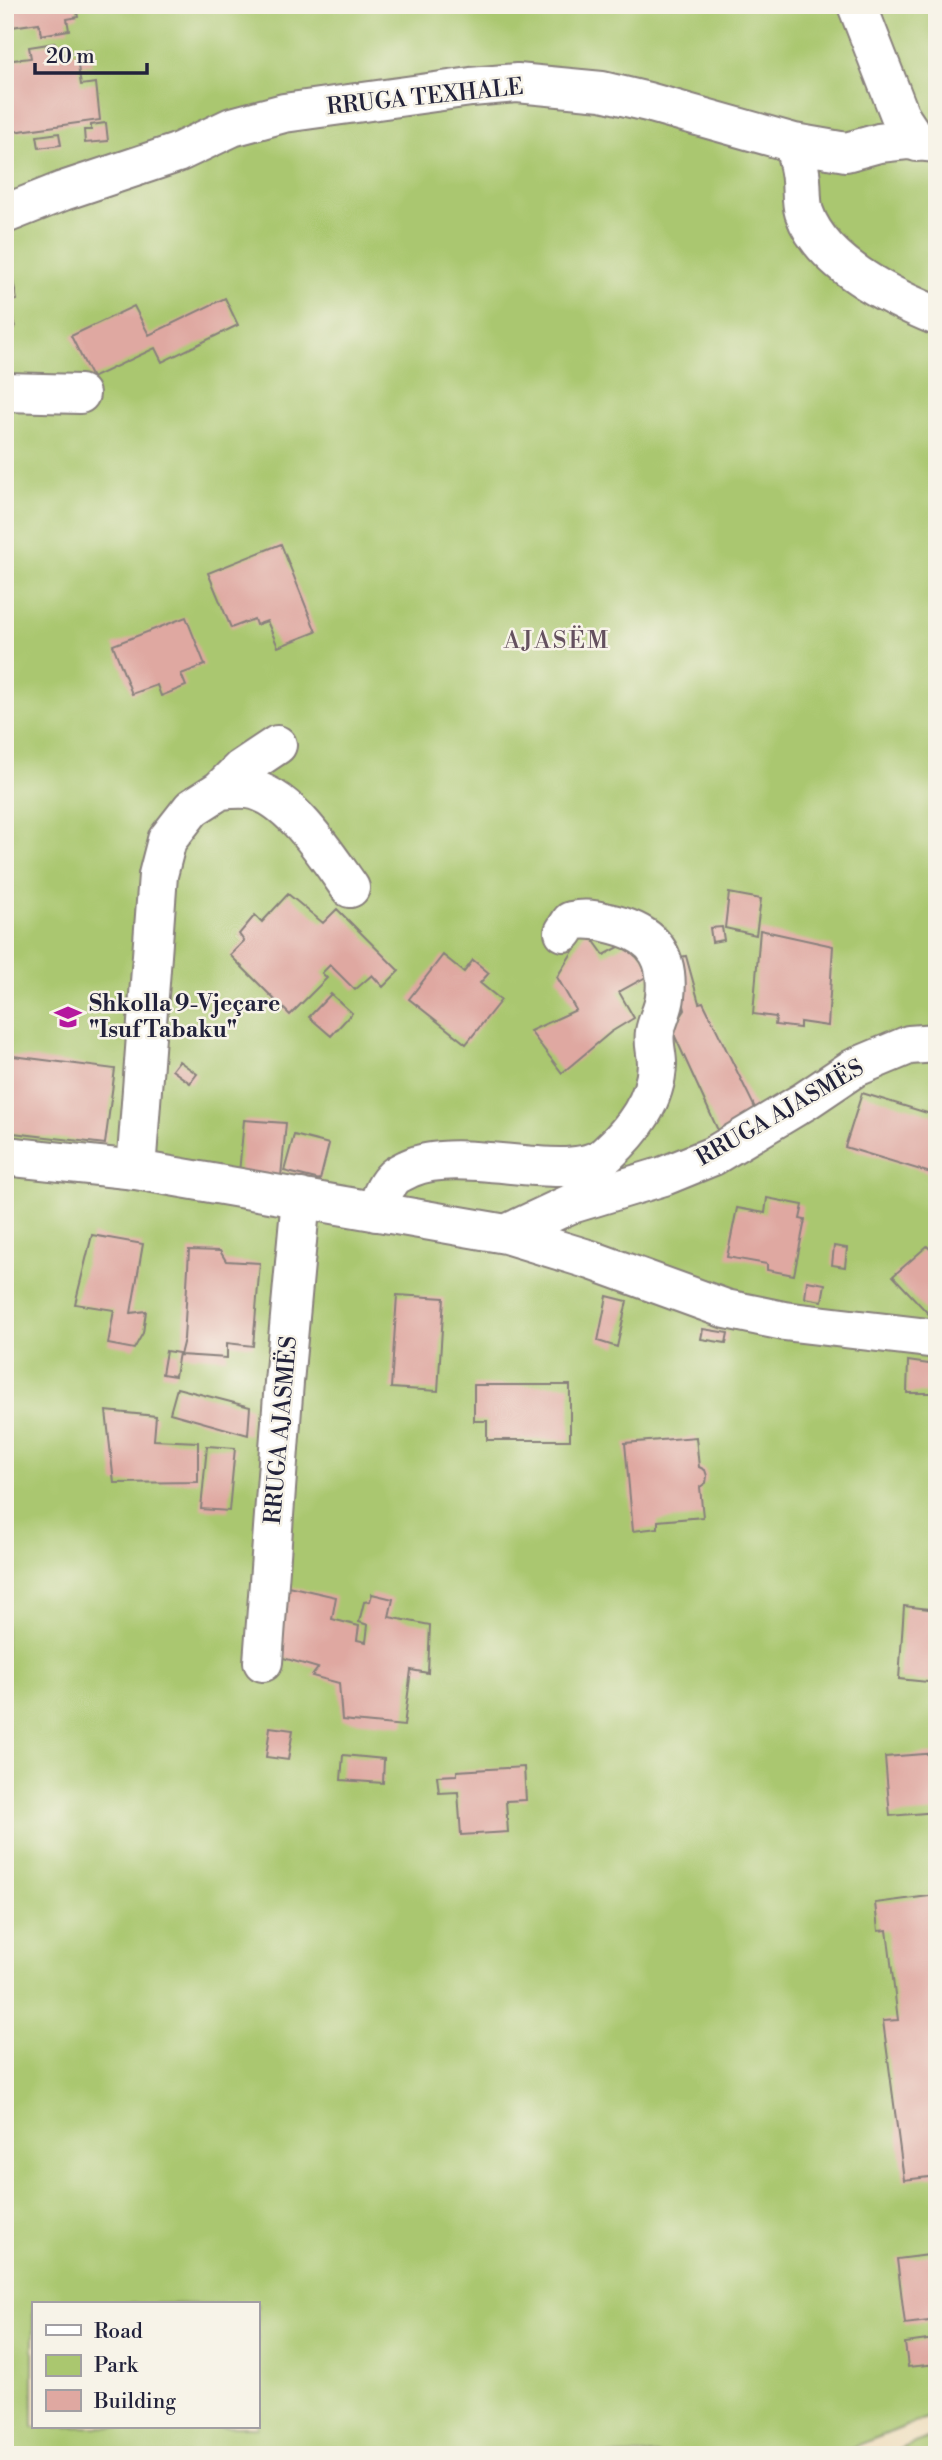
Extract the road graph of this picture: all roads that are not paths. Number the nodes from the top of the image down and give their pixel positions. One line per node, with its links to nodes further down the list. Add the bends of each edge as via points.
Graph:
1 (857, 5): 2 (street, via 901,118)
2 (927, 142): 3 (street, RRUGA TEXHALE, via 879,143 846,152)
3 (793, 143): 4 (street, RRUGA TEXHALE, via 602,91 517,83 471,87 284,113 232,127 177,153); 5 (street, via 803,210 813,233 836,258 874,286)
4 (5, 214)
5 (937, 316)
6 (5, 392): 7 (street)
7 (80, 394)
8 (277, 745): 9 (street)
9 (220, 790): 10 (street, via 248,789 268,795 302,823); 14 (street, via 192,808 167,840 158,875)
10 (350, 888)
11 (564, 932): 16 (street, via 571,921 604,922 644,935 662,960 666,996 655,1033 655,1077 652,1093 631,1131 604,1157 575,1167 488,1160 420,1164 394,1176 383,1189)
12 (937, 1043): 17 (street, RRUGA AJASMËS, via 909,1045 854,1068 713,1156 568,1205)
13 (5, 1156): 14 (street)
14 (136, 1170): 15 (street)
15 (302, 1198): 16 (street); 19 (street, RRUGA AJASMËS)
16 (376, 1212): 17 (street)
17 (506, 1234): 18 (street, via 726,1309 784,1321)
18 (937, 1339)
19 (263, 1662)

